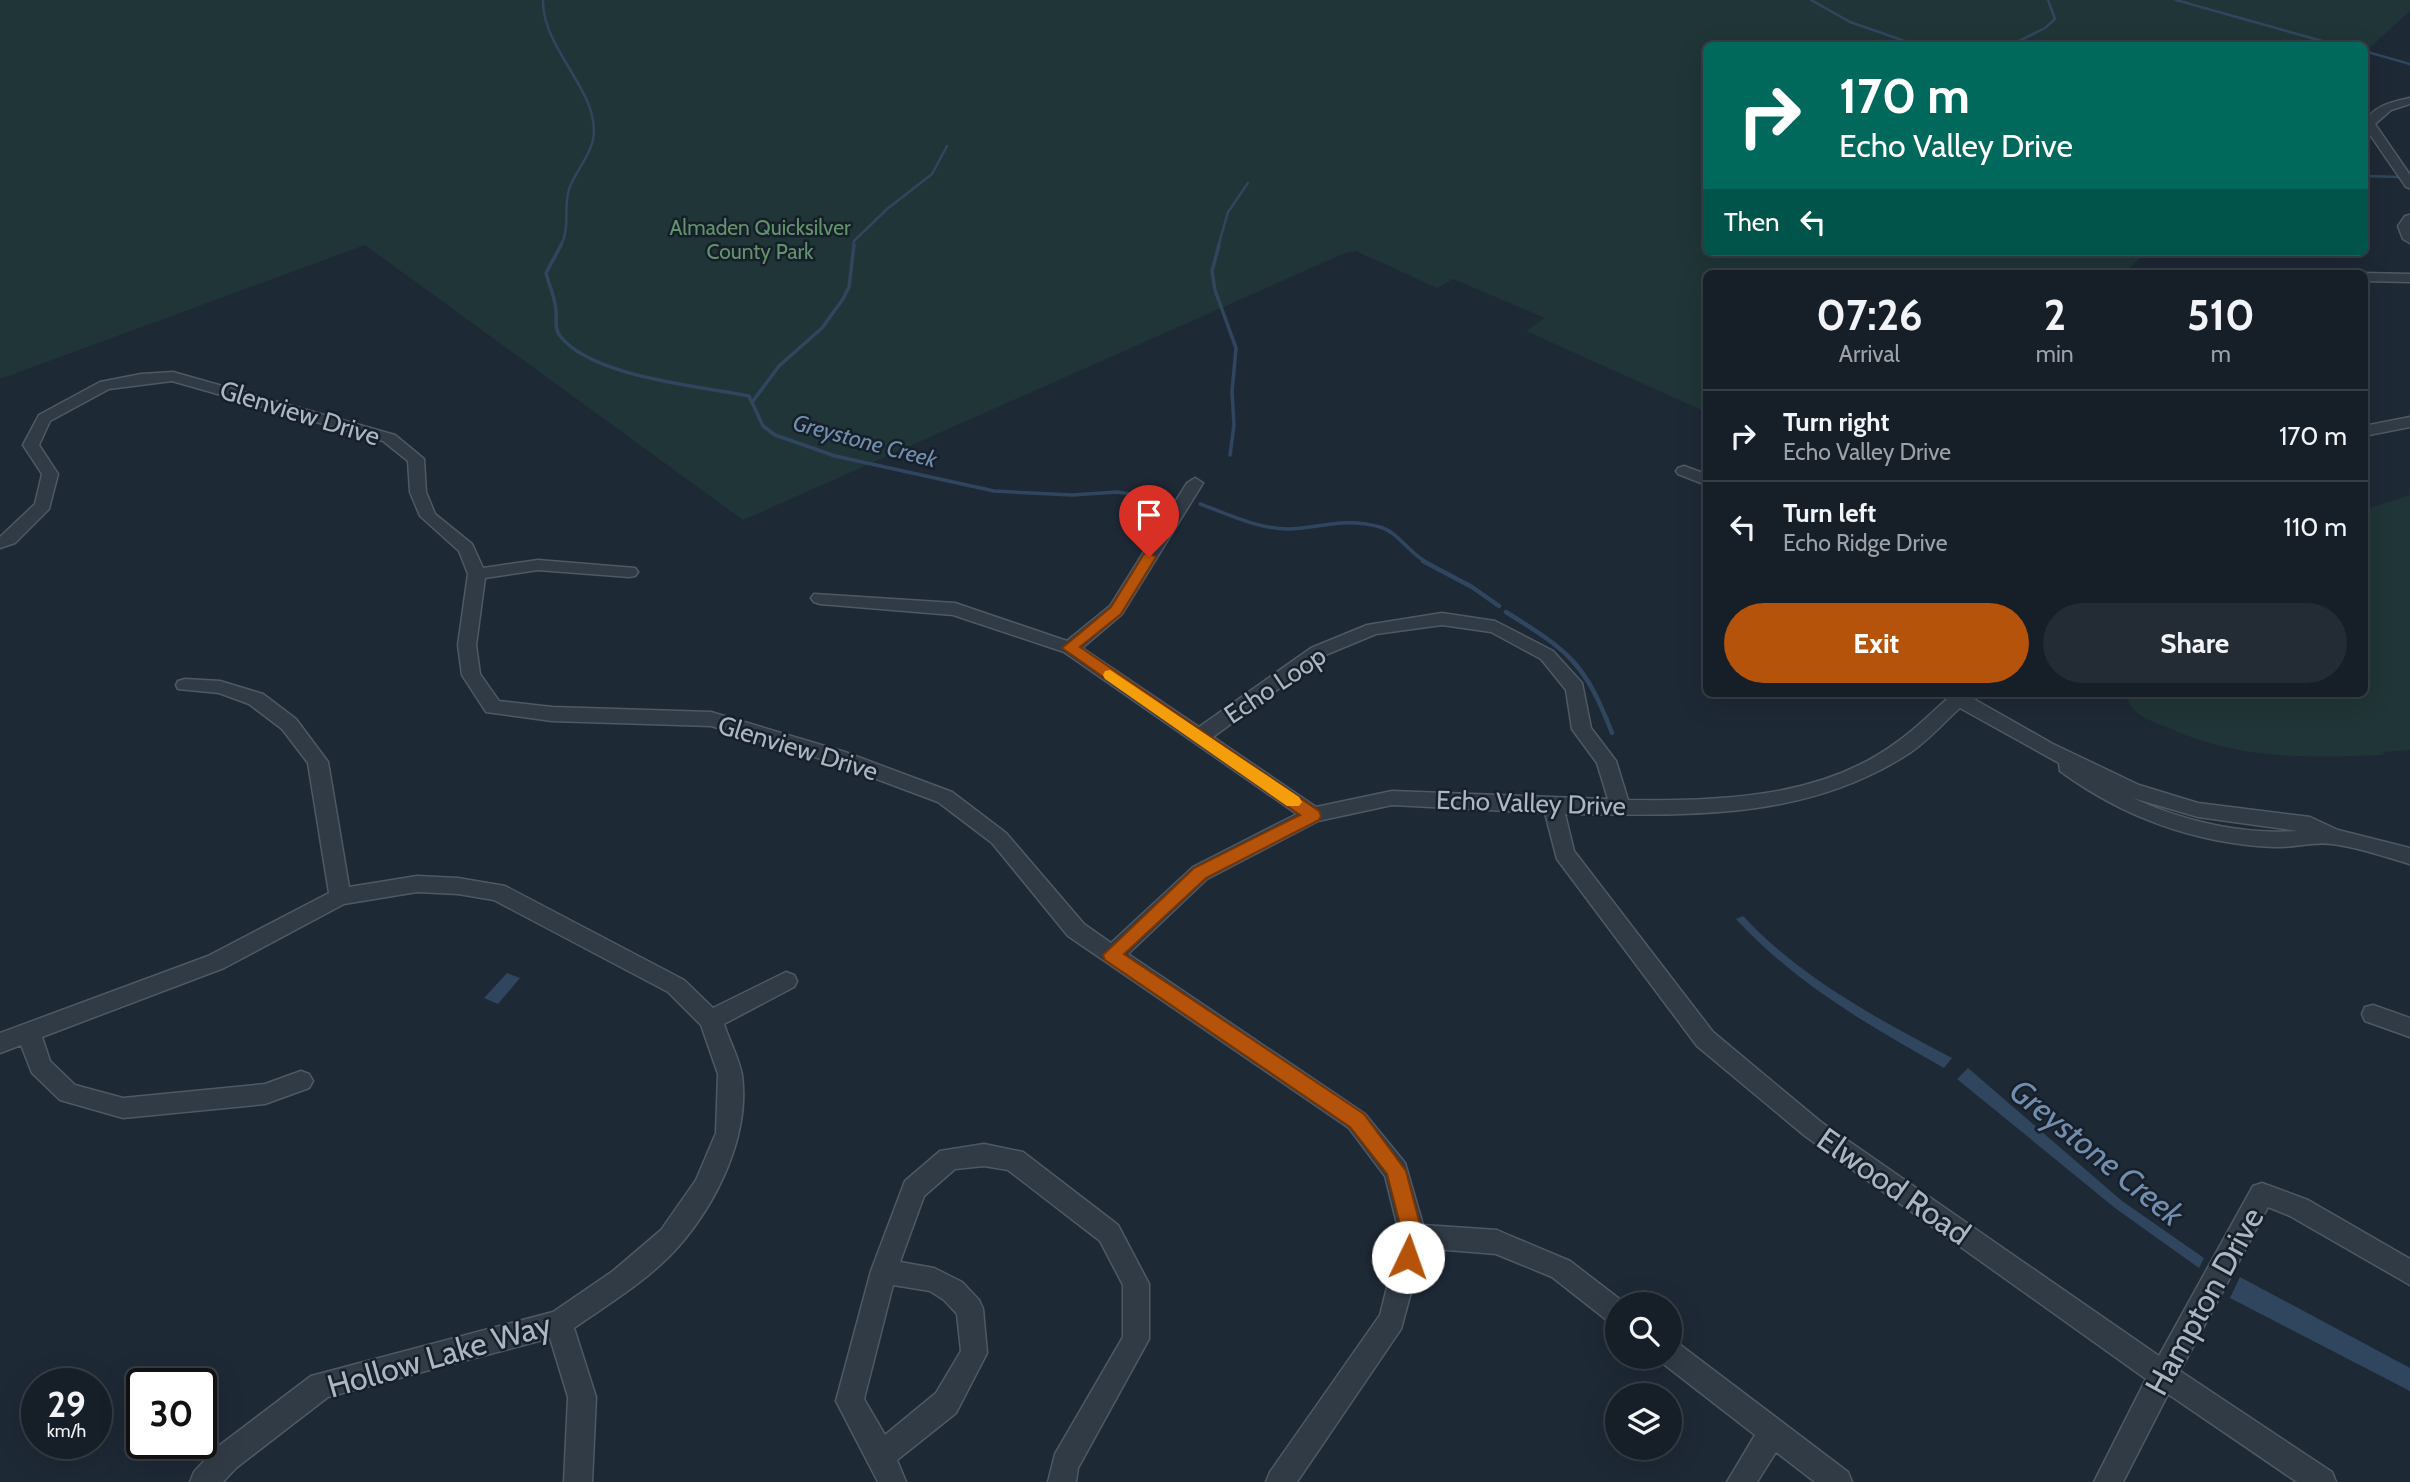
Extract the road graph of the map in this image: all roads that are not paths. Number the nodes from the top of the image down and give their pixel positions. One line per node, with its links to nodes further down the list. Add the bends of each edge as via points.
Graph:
1 (2410, 101): 2 (street, via 2388,106 2375,114 2370,124)
2 (2410, 184)
3 (2410, 219): 4 (street, via 2405,226)
4 (2410, 239)
5 (2368, 277): 6 (street)
6 (2410, 278)
7 (2410, 422): 8 (street)
8 (2368, 430)
9 (1684, 471): 10 (street)
10 (1703, 479)
11 (1195, 483): 16 (street, via 1116,610)
12 (0, 543): 14 (street, Glenview Drive, via 43,505 50,474 31,445 44,418 105,385 173,376 389,438 416,459 418,492 428,516 466,548)
13 (629, 572): 14 (street, via 538,565)
14 (477, 574): 26 (street, Glenview Drive, via 467,645 471,676 494,707 552,714 710,719 838,757 945,797 999,838 1076,930)
15 (820, 598): 16 (street, via 955,610)
16 (1070, 648): 20 (street)
17 (185, 685): 25 (street, via 220,687 256,699 289,724 318,762)
18 (1961, 697): 22 (street, Echo Valley Drive, via 1903,748 1859,774 1780,799 1693,808)
19 (1964, 697): 24 (street, via 2046,748 2092,786 2149,815 2269,839 2332,835)
20 (1201, 736): 22 (street, Echo Loop, via 1317,652 1373,629 1442,620 1495,627 1547,655 1575,688 1582,729 1606,761); 23 (street)
21 (1553, 806): 22 (street, Echo Valley Drive); 23 (street, Echo Valley Drive, via 1392,798); 40 (street, Elwood Road, via 1564,853 1704,1039 1813,1129)
22 (1620, 806)
23 (1313, 816): 26 (street, Echo Valley Drive, via 1200,873)
24 (2410, 856)
25 (340, 897): 29 (street, Hollow Lake Way, via 417,884 498,892 676,986); 31 (street, Hollow Lake Way, via 216,962)
26 (1112, 955): 34 (street, Glenview Drive, via 1357,1121 1396,1171)
27 (786, 981): 29 (street)
28 (2373, 1014): 30 (street)
29 (711, 1020): 38 (street, Hollow Lake Way, via 730,1074 728,1133 706,1187 670,1238 622,1280)
30 (2410, 1028)
31 (29, 1033): 32 (street, Hollow Lake Way); 33 (street, via 40,1066 68,1093 123,1108 265,1094)
32 (0, 1044)
33 (301, 1081)
34 (1413, 1236): 37 (street, via 1497,1242 1561,1269); 47 (street, Glenview Drive, via 1392,1320)
35 (884, 1271): 42 (street, via 850,1401); 42 (street, via 934,1280 953,1291 970,1309 974,1353 946,1403); 46 (street, via 914,1189 949,1159 984,1155 1014,1160 1109,1233 1136,1284 1136,1339 1065,1464)
36 (2410, 1273): 40 (street, Hampton Drive, via 2299,1208 2262,1194)
37 (1605, 1303)
38 (559, 1323): 43 (street, Hollow Lake Way, via 321,1385 226,1458); 44 (street, via 582,1397)
39 (1682, 1362): 41 (street)
40 (2163, 1375): 50 (street, Hampton Drive); 51 (street, Elwood Road)
41 (1773, 1432): 48 (street); 49 (street)
42 (881, 1455): 45 (street)
43 (204, 1482)
44 (578, 1482)
45 (892, 1482)
46 (1062, 1482)
47 (1280, 1482)
48 (1741, 1482)
49 (1838, 1482)
50 (2108, 1482)
51 (2322, 1482)

